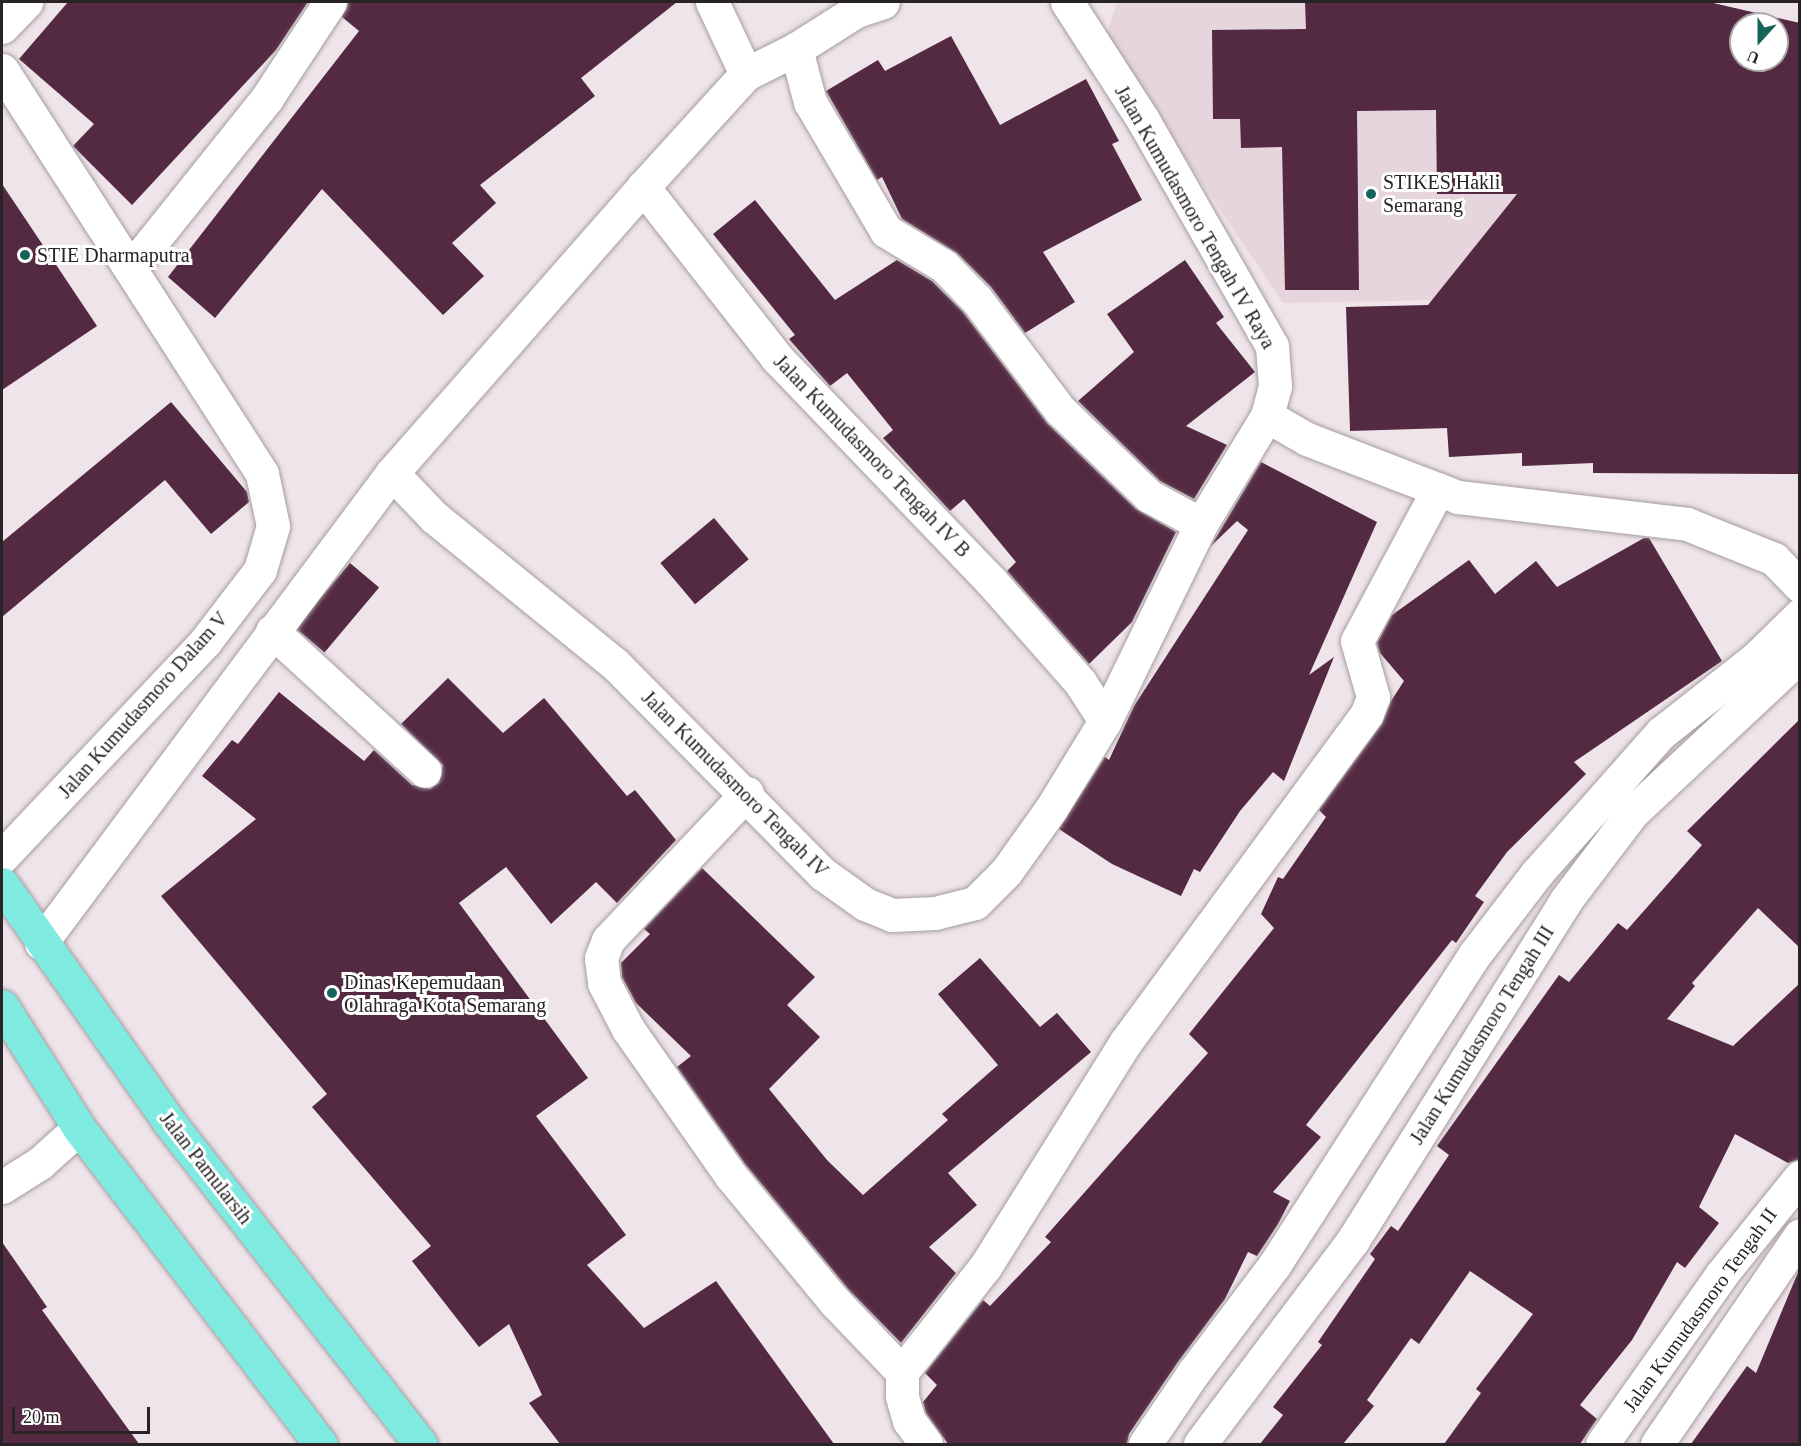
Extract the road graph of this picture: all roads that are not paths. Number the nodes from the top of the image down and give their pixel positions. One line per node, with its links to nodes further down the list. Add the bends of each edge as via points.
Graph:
1 (26, 2): 6 (street)
2 (330, 2): 11 (street, via 267,98)
3 (712, 2): 9 (street)
4 (1067, 2): 12 (street, Jalan Kumudasmoro Tengah IV Raya, via 1143,120 1272,346 1275,386)
5 (866, 4): 7 (street)
6 (2, 27)
7 (796, 49): 9 (street); 15 (street, via 810,102 886,231 944,266 977,300 1060,410 1149,496)
8 (2, 70): 11 (street, Jalan Kumudasmoro Dalam V)
9 (746, 74): 10 (street)
10 (643, 187): 13 (street); 20 (street, Jalan Kumudasmoro Tengah IV B, via 777,358 990,580 1080,682)
11 (131, 268): 25 (street, Jalan Kumudasmoro Dalam V, via 262,474 273,509 271,540 260,570 205,642)
12 (1267, 416): 14 (street, via 1307,439); 15 (street, Jalan Kumudasmoro Tengah IV)
13 (392, 472): 18 (street); 23 (street, Jalan Kumudasmoro Tengah IV, via 434,517 615,664)
14 (1438, 489): 16 (street, via 1458,497 1687,524 1774,559); 37 (street, via 1357,641 1373,697 1367,713 1125,1043 985,1268)
15 (1201, 524): 20 (street, Jalan Kumudasmoro Tengah IV)
16 (1800, 586)
17 (1800, 615): 22 (street, via 1755,659 1661,732)
18 (272, 631): 21 (street); 29 (street)
19 (1800, 656): 24 (street, Jalan Kumudasmoro Tengah III)
20 (1105, 721): 23 (street, Jalan Kumudasmoro Tengah IV, via 1051,809 1006,872 975,903 935,913 892,915 865,904 823,874)
21 (425, 771)
22 (1606, 791): 24 (street); 26 (street)
23 (747, 794): 37 (street, via 608,940 601,958 604,983 628,1029 731,1176 835,1302)
24 (1632, 813): 28 (street, Jalan Kumudasmoro Tengah III)
25 (2, 857)
26 (1536, 873): 28 (street); 31 (street, via 1475,954)
27 (2, 884): 29 (highway, Jalan Pamularsih)
28 (1566, 900): 32 (street, Jalan Kumudasmoro Tengah III)
29 (40, 944): 39 (highway, Jalan Pamularsih, via 169,1122)
30 (2, 1006): 33 (highway)
31 (1414, 1050): 32 (street); 41 (street, via 1275,1264)
32 (1455, 1081): 42 (street, Jalan Kumudasmoro Tengah III, via 1353,1240)
33 (79, 1128): 35 (street, via 40,1163); 38 (highway)
34 (1800, 1177): 43 (street, Jalan Kumudasmoro Tengah II, via 1721,1275)
35 (2, 1187)
36 (1800, 1235): 44 (street)
37 (902, 1372): 40 (street, via 902,1396 909,1421)
38 (321, 1444)
39 (422, 1444)
40 (926, 1444)
41 (1144, 1444)
42 (1200, 1444)
43 (1602, 1444)
44 (1657, 1444)

